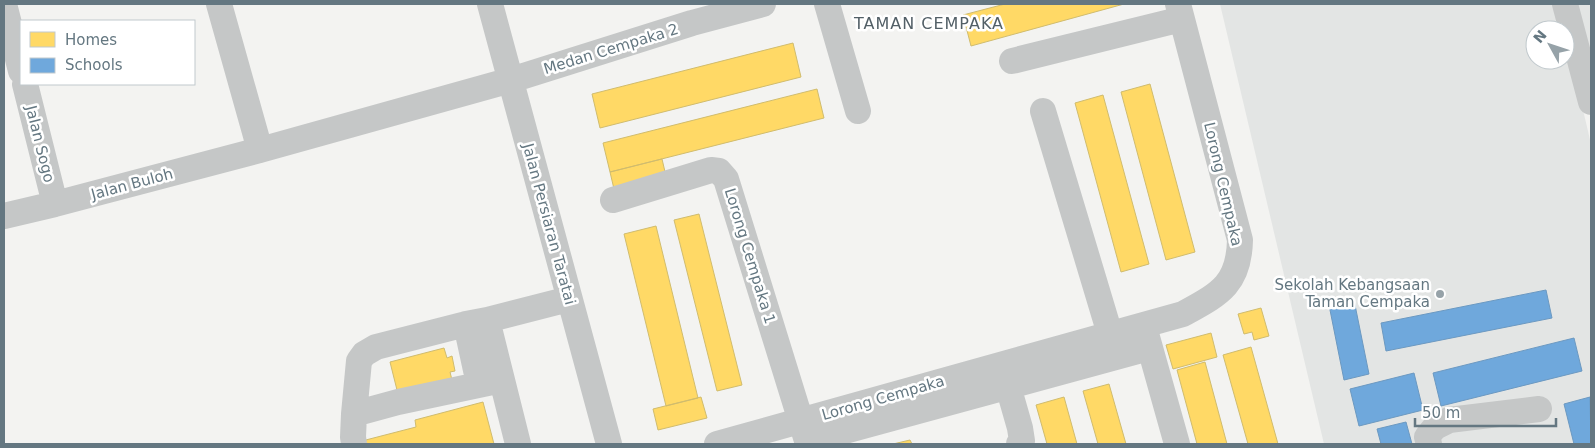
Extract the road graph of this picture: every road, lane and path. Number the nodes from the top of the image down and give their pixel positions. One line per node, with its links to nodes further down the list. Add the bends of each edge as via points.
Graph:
1 (4, 4): 10 (street)
2 (219, 4): 16 (street)
3 (490, 4): 11 (street, Jalan Persiaran Taratai)
4 (763, 4): 8 (street, Medan Cempaka 2)
5 (826, 4): 14 (street)
6 (1564, 4): 13 (street)
7 (1180, 11): 9 (street, Lorong Cempaka); 23 (street, Lorong Cempaka, via 1240,240 1240,257 1230,279 1214,297)
8 (690, 14): 11 (street, Medan Cempaka 2)
9 (1012, 61)
10 (20, 67)
11 (511, 80): 16 (street, Jalan Buloh); 20 (street, Jalan Persiaran Taratai)
12 (24, 85): 18 (street, Jalan Sogo)
13 (1591, 102)
14 (858, 111)
15 (1043, 111): 22 (street)
16 (260, 150): 18 (street, Jalan Buloh)
17 (613, 200): 28 (street, Lorong Cempaka 1, via 711,170 718,171 726,179)
18 (55, 204): 19 (street, Jalan Buloh)
19 (4, 216)
20 (569, 299): 21 (street); 31 (street, Jalan Persiaran Taratai)
21 (476, 322): 24 (street); 27 (street, via 376,346 364,354 359,361)
22 (1110, 334): 23 (street, Lorong Cempaka); 28 (street, Lorong Cempaka)
23 (1146, 336): 25 (street); 34 (street)
24 (490, 382): 27 (street); 30 (street)
25 (1008, 386): 28 (street); 33 (street, via 1020,428 1022,441)
26 (1539, 409): 35 (street, via 1449,420 1435,426 1427,437)
27 (354, 414): 29 (street)
28 (805, 436): 32 (street, Lorong Cempaka)
29 (354, 444)
30 (518, 444)
31 (609, 444)
32 (717, 444)
33 (1019, 444)
34 (1177, 444)
35 (1429, 444)

